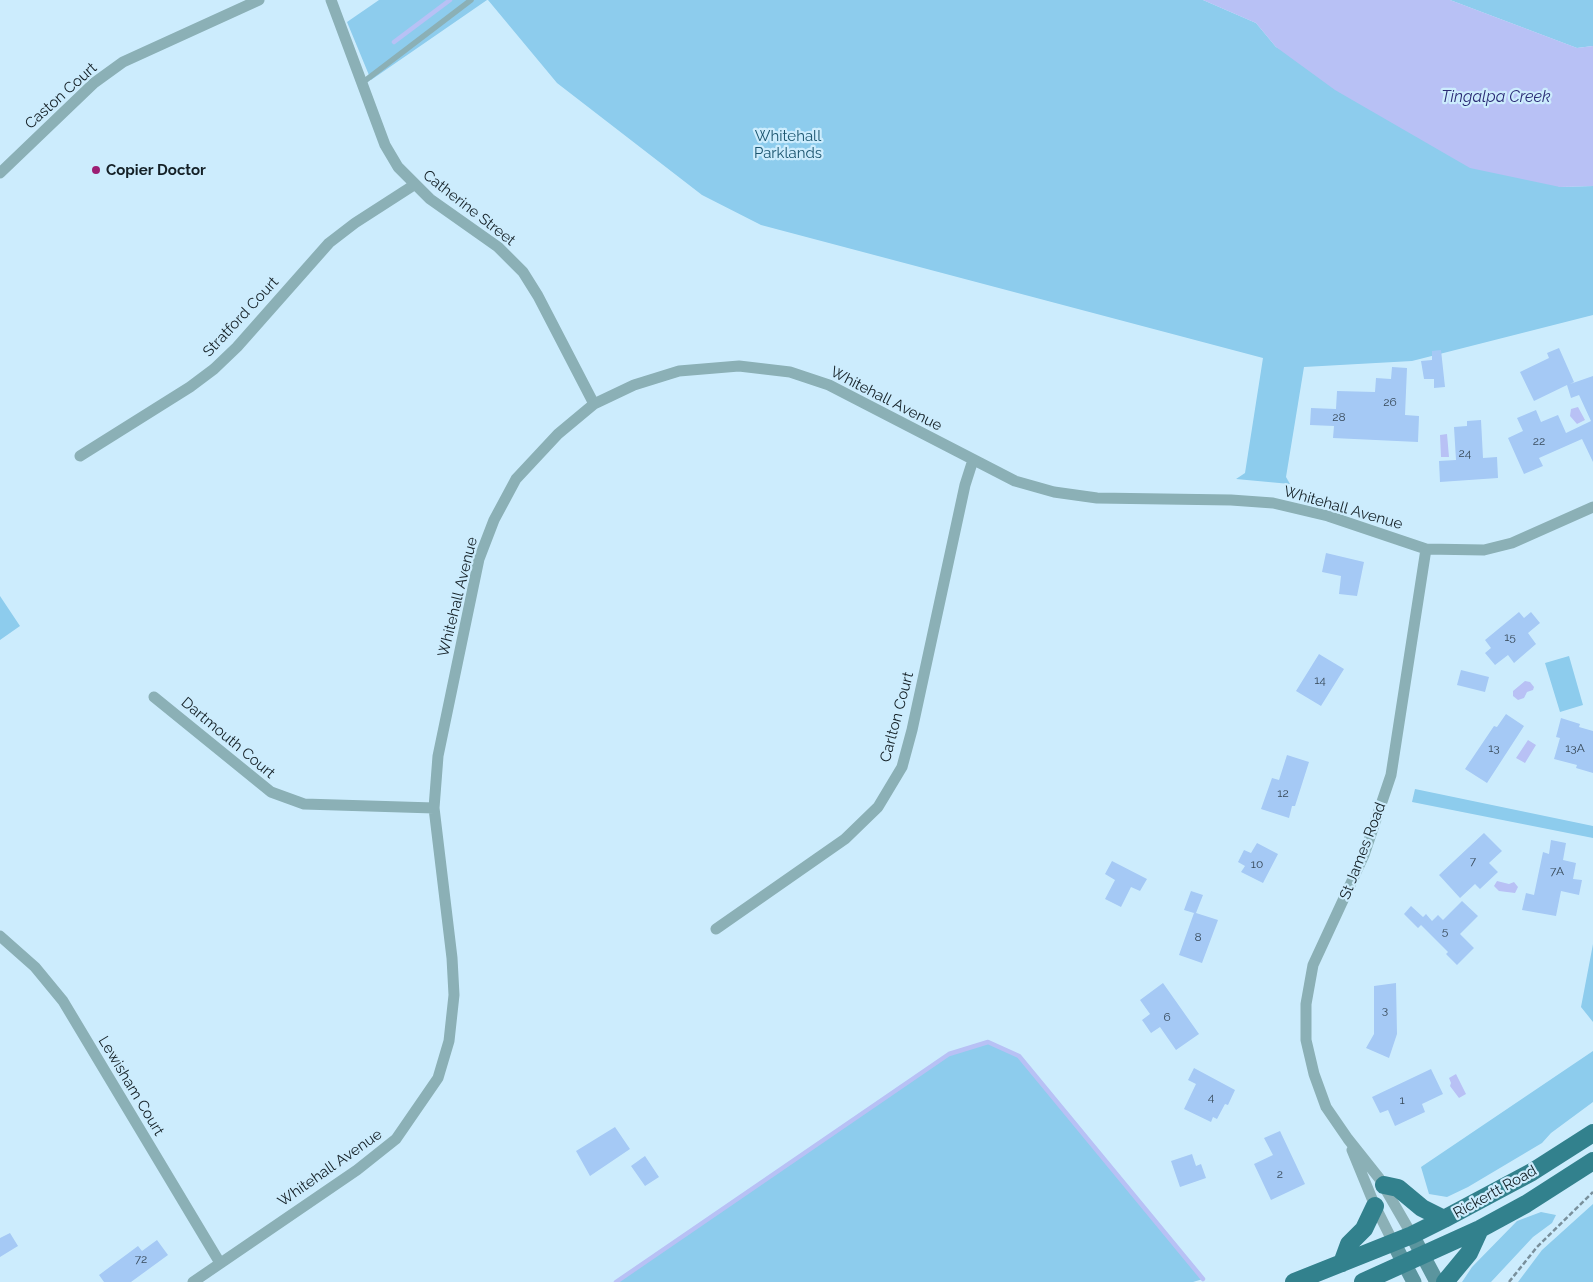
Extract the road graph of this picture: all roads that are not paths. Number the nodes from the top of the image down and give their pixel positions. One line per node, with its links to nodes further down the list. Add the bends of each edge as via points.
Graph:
1 (259, 0): 5 (street, Caston Court, via 123,62 94,83)
2 (331, 0): 4 (street, Catherine Street)
3 (471, 0): 4 (lane)
4 (362, 83): 6 (street, Catherine Street, via 385,145)
5 (0, 173)
6 (414, 186): 7 (street, Catherine Street, via 498,247 523,272); 8 (street, Stratford Court, via 329,243 214,369)
7 (594, 404): 9 (street, Whitehall Avenue, via 634,385 680,371 740,366 790,372 829,385); 13 (street, Whitehall Avenue, via 558,434 516,479 494,520 479,559 442,727)
8 (80, 456)
9 (973, 460): 11 (street, Whitehall Avenue, via 1015,480 1054,492 1097,498 1273,503 1328,516); 14 (street, Carlton Court, via 902,767 878,806 845,839)
10 (1593, 507): 11 (street, Whitehall Avenue, via 1512,543 1484,550)
11 (1426, 549): 17 (street, St James Road, via 1391,775 1364,855 1313,965 1306,1004 1306,1040 1314,1074 1326,1107)
12 (154, 697): 13 (street, Dartmouth Court, via 271,792 304,804)
13 (434, 808): 26 (street, Whitehall Avenue, via 454,995 450,1041 438,1078 396,1139 357,1170)
14 (716, 929)
15 (0, 936): 26 (street, Lewisham Court, via 35,967 62,1001)
16 (1593, 1133): 21 (main road, Rickertt Road, via 1532,1172)
17 (1348, 1139): 19 (street, St James Road); 20 (street, St James Road)
18 (1593, 1161): 22 (main road, Rickertt Road)
19 (1384, 1185): 21 (main road, via 1398,1188 1422,1208); 23 (street, St James Road)
20 (1375, 1206): 24 (street, St James Road); 27 (main road, via 1364,1229 1349,1244)
21 (1444, 1220): 23 (main road, Rickertt Road)
22 (1480, 1229): 25 (main road, Rickertt Road); 34 (main road, via 1468,1253)
23 (1412, 1235): 24 (main road, Rickertt Road); 25 (street)
24 (1393, 1242): 27 (main road, Rickertt Road); 28 (street, St James Road)
25 (1423, 1256): 28 (main road, Rickertt Road); 33 (street)
26 (220, 1263): 30 (street, Whitehall Avenue)
27 (1342, 1263): 31 (main road, Rickertt Road)
28 (1405, 1264): 29 (main road, Rickertt Road); 32 (street, St James Road)
29 (1372, 1281)
30 (194, 1282)
31 (1294, 1282)
32 (1414, 1282)
33 (1437, 1282)
34 (1445, 1282)

